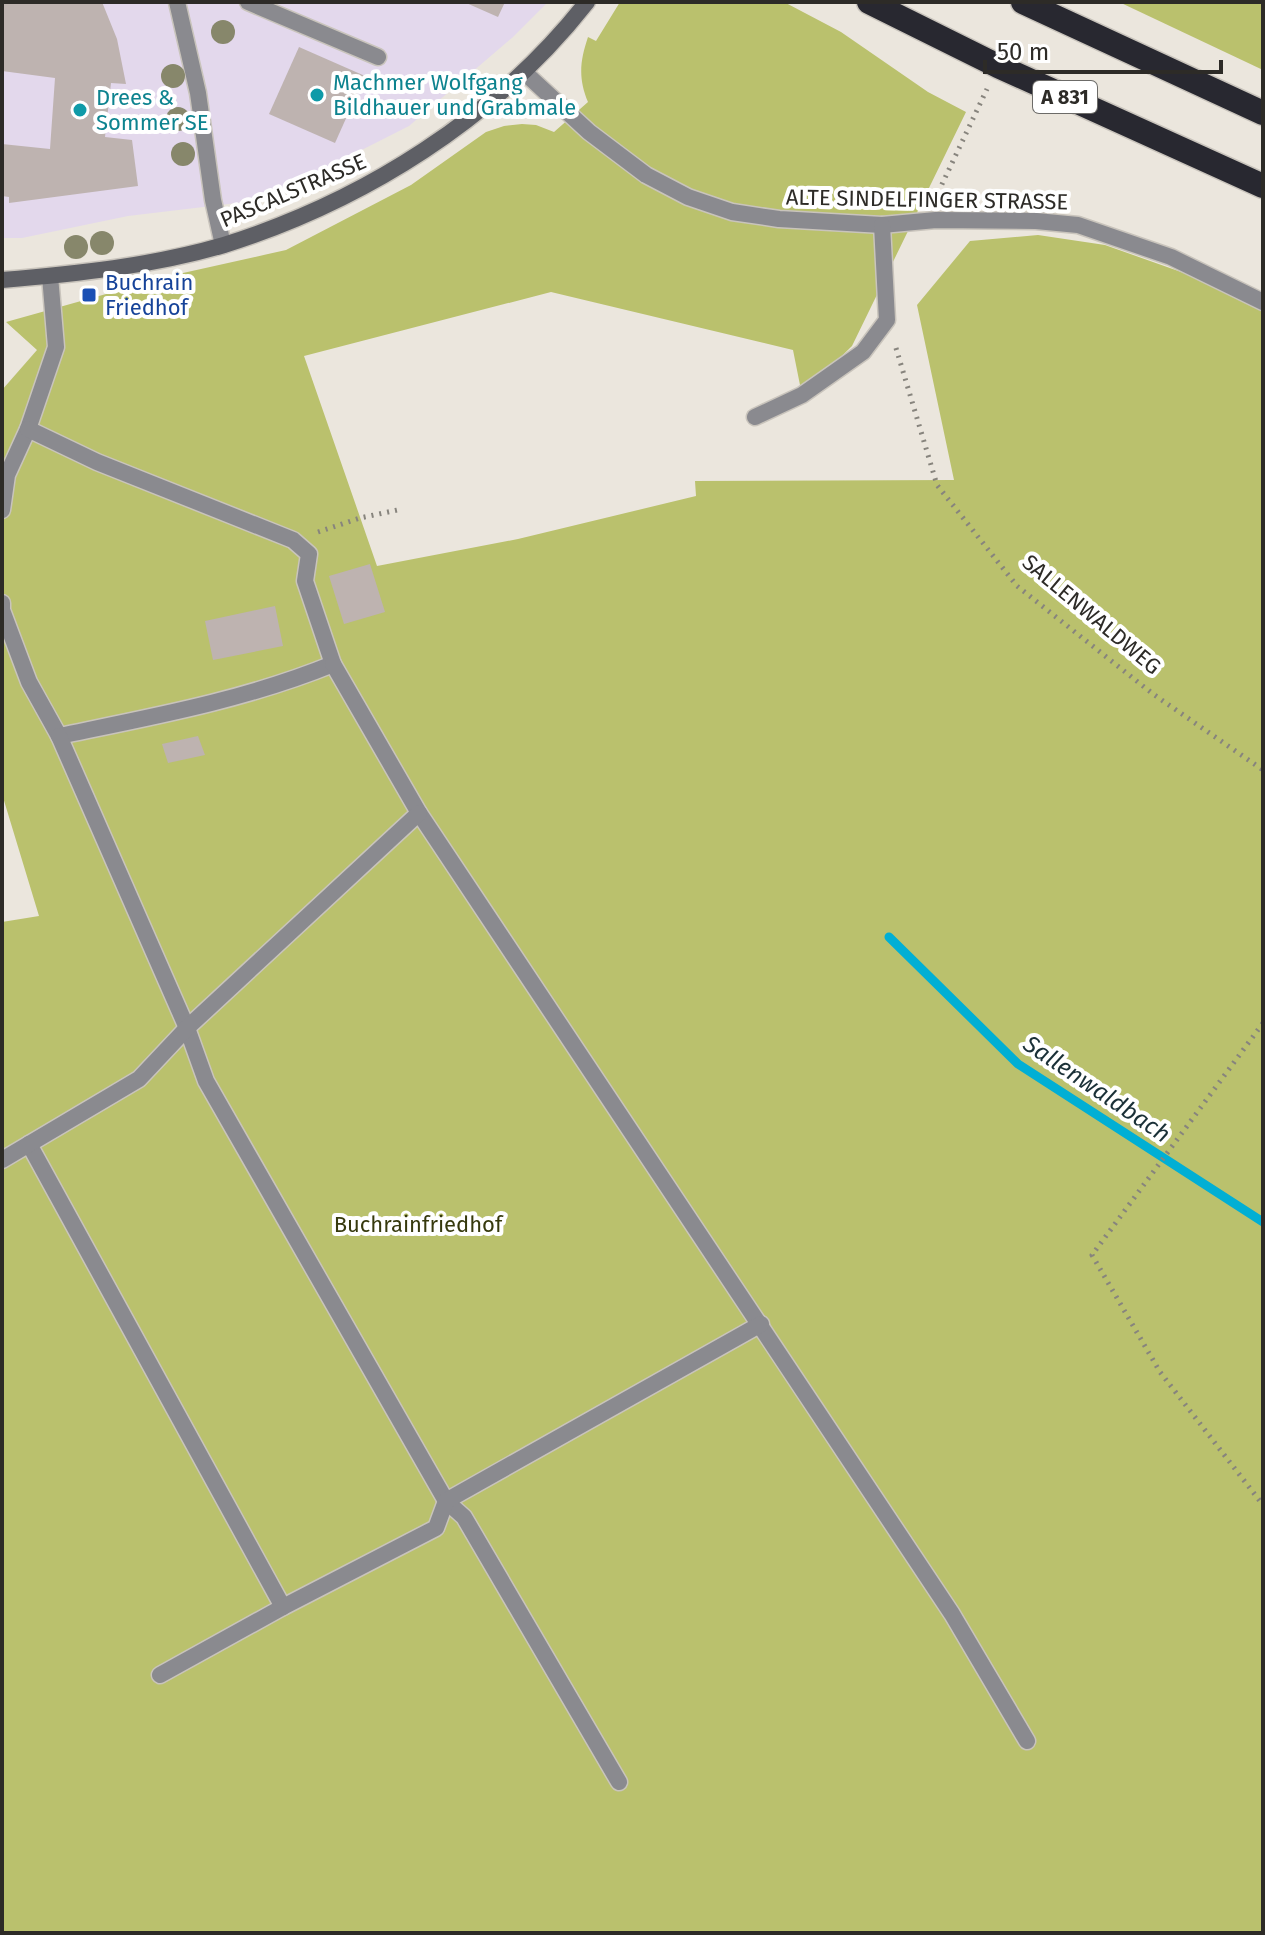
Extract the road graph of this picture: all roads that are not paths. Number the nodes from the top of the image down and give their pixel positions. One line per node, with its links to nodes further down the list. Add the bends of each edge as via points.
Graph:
1 (248, 2): 6 (street)
2 (587, 2): 7 (street, PASCALSTRASSE)
3 (869, 2): 9 (highway, A 831)
4 (1023, 2): 8 (highway)
5 (183, 4): 11 (street)
6 (378, 57)
7 (524, 72): 10 (street, ALTE SINDELFINGER STRASSE, via 589,132 646,175 688,197 732,212 779,219); 11 (street, PASCALSTRASSE, via 461,125 400,166 333,202)
8 (1263, 113)
9 (1263, 186)
10 (882, 225): 14 (street, ALTE SINDELFINGER STRASSE, via 936,220 1078,225 1171,257); 15 (street, via 887,320 863,352 802,395)
11 (223, 245): 12 (street, PASCALSTRASSE)
12 (50, 276): 13 (street, PASCALSTRASSE); 16 (street, via 56,347)
13 (2, 280)
14 (1263, 302)
15 (755, 417)
16 (28, 429): 17 (street, via 7,475); 19 (street, via 293,540 309,554 305,581)
17 (2, 510)
18 (2, 603): 20 (street, via 29,682)
19 (333, 664): 20 (street, via 292,681 180,711); 21 (street)
20 (59, 736): 22 (street)
21 (419, 813): 22 (street); 25 (street)
22 (187, 1028): 23 (street, via 139,1079); 26 (street, via 206,1081)
23 (29, 1144): 24 (street); 27 (street)
24 (2, 1160)
25 (761, 1324): 26 (street); 29 (street, via 952,1614)
26 (446, 1501): 27 (street, via 436,1528); 30 (street, via 464,1517)
27 (283, 1607): 28 (street)
28 (160, 1675)
29 (1027, 1741)
30 (619, 1782)

